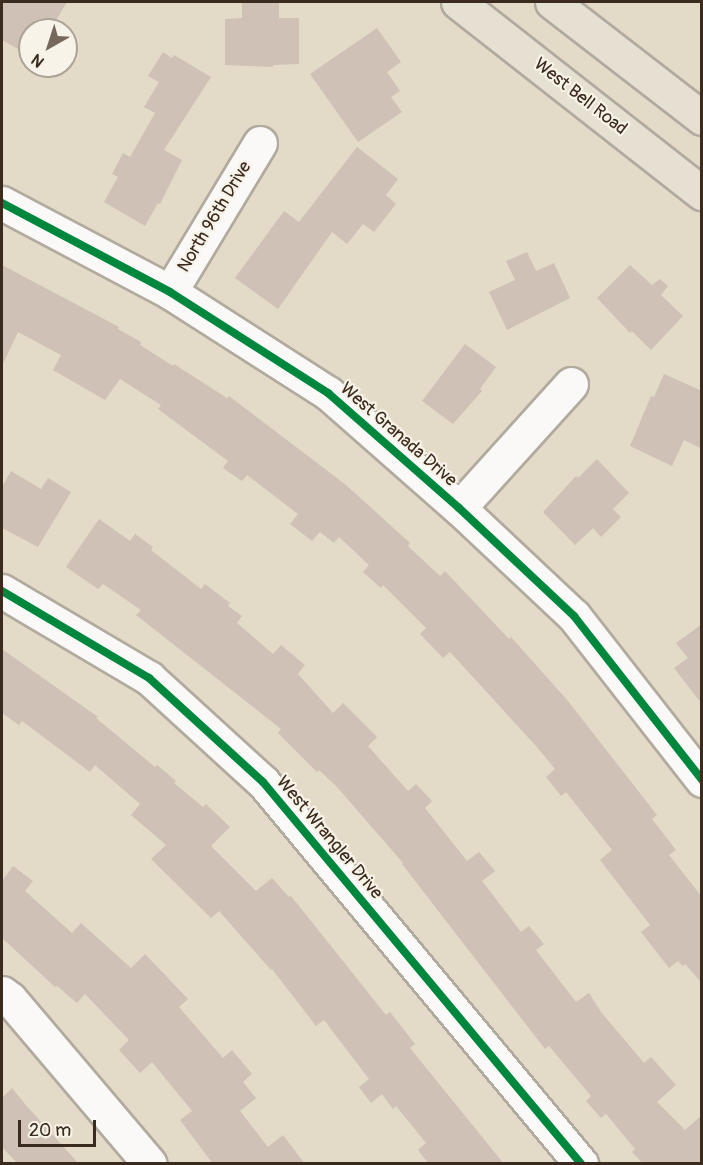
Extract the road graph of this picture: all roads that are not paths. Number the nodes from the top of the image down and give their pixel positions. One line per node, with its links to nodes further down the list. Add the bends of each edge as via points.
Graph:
1 (458, 2): 5 (main road, West Bell Road)
2 (552, 2): 3 (main road)
3 (702, 118)
4 (260, 143): 7 (street, North 96th Drive)
5 (702, 193)
6 (2, 202): 7 (street, West Granada Drive)
7 (170, 292): 9 (street, West Granada Drive, via 328,393)
8 (571, 384): 9 (street)
9 (459, 508): 11 (street, West Granada Drive, via 574,616)
10 (2, 591): 14 (street, West Wrangler Drive, via 149,678 263,782)
11 (700, 775)
12 (2, 993): 13 (street)
13 (150, 1164)
14 (580, 1164)

